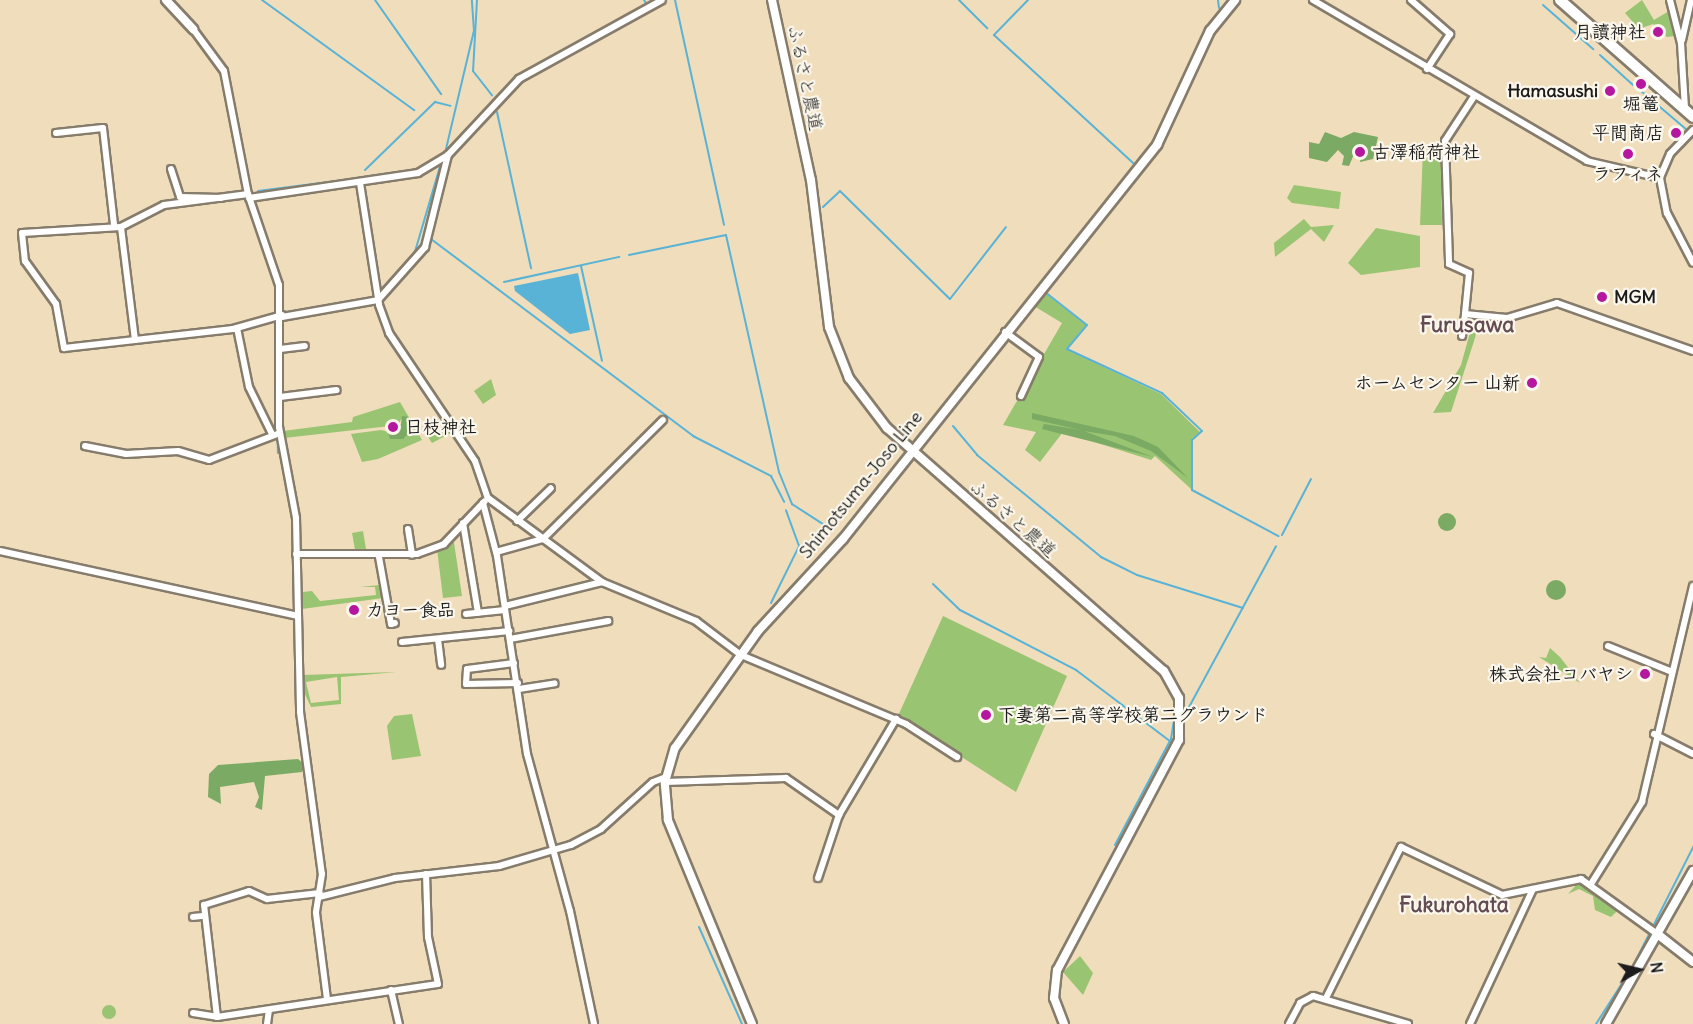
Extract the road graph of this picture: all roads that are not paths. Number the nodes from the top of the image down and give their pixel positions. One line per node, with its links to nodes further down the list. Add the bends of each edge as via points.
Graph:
1 (166, 0): 10 (street)
2 (662, 0): 17 (street, via 519,79)
3 (772, 0): 42 (street, ふるさと農道, via 809,171 834,344 863,402)
4 (1234, 0): 30 (main road, Shimotsuma-Joso Line, via 1210,32 1157,145)
5 (1313, 0): 12 (street)
6 (1411, 0): 12 (street, via 1450,34)
7 (1560, 0): 14 (highway)
8 (1670, 0): 11 (street)
9 (1691, 0): 11 (street)
10 (193, 29): 21 (street, via 224,71)
11 (1681, 43): 14 (street)
12 (1427, 69): 13 (street)
13 (1473, 98): 19 (street, via 1595,164); 27 (street, via 1445,141 1449,264 1469,273)
14 (1689, 113)
15 (1693, 130): 19 (street, via 1670,154)
16 (56, 133): 23 (street, via 103,128)
17 (448, 155): 20 (street, via 418,173); 26 (street, via 425,247)
18 (171, 169): 22 (street, via 180,197)
19 (1660, 178): 25 (street, via 1667,213)
20 (360, 183): 21 (street); 26 (street)
21 (249, 196): 22 (street); 28 (street, via 277,274)
22 (221, 198): 24 (street, via 164,205)
23 (114, 225): 24 (street); 32 (street, via 22,233 25,261 56,304 64,348)
24 (121, 227): 32 (street)
25 (1693, 263)
26 (378, 300): 28 (street); 44 (street, via 395,346 475,461)
27 (1465, 314): 31 (street); 35 (street, via 1497,319 1557,303)
28 (282, 316): 29 (street); 34 (street)
29 (237, 328): 32 (street); 40 (street, via 249,387)
30 (1004, 331): 37 (street, via 1039,357); 42 (main road, Shimotsuma-Joso Line)
31 (1462, 336)
32 (135, 340)
33 (305, 346): 34 (street)
34 (280, 349): 38 (street)
35 (1693, 351)
36 (337, 390): 38 (street)
37 (1021, 396)
38 (280, 397): 40 (street)
39 (663, 420): 48 (street)
40 (276, 433): 41 (street, via 209,460 178,451 126,454); 51 (street, via 294,509)
41 (85, 446)
42 (911, 450): 67 (main road, Shimotsuma-Joso Line, via 843,539); 100 (street, ふるさと農道, via 1164,671 1180,701 1179,740 1057,970 1054,998)
43 (551, 488): 45 (street)
44 (485, 501): 45 (street); 46 (street); 50 (street)
45 (517, 521): 48 (street)
46 (463, 523): 52 (street, via 444,544); 57 (street)
47 (408, 529): 52 (street)
48 (543, 539): 50 (street); 54 (street)
49 (0, 550): 59 (street)
50 (496, 552): 56 (street)
51 (296, 554): 53 (street); 59 (street)
52 (412, 555): 53 (street)
53 (380, 557): 61 (street, via 391,624)
54 (602, 582): 56 (street); 67 (street, via 696,621)
55 (1693, 586): 70 (street)
56 (505, 608): 57 (street); 62 (street)
57 (478, 613): 58 (street)
58 (466, 614)
59 (297, 616): 85 (street, via 300,719)
60 (608, 621): 64 (street)
61 (395, 623)
62 (509, 631): 63 (street); 64 (street)
63 (438, 639): 65 (street); 69 (street)
64 (510, 639): 68 (street)
65 (402, 642)
66 (1608, 646): 70 (street)
67 (741, 655): 73 (street); 77 (main road, Shimotsuma-Joso Line, via 679,740)
68 (514, 663): 72 (street); 72 (street, via 467,669 466,684)
69 (441, 664)
70 (1670, 671): 74 (street)
71 (555, 683): 72 (street)
72 (518, 686): 79 (street, via 526,754)
73 (896, 720): 76 (street); 78 (street)
74 (1654, 734): 75 (street); 83 (street, via 1640,808)
75 (1693, 754)
76 (957, 757)
77 (666, 779): 78 (street, via 786,778); 79 (street, via 653,782 588,838); 99 (main road, Shimotsuma-Joso Line, via 670,827)
78 (839, 815): 82 (street)
79 (552, 851): 81 (street, via 499,866); 98 (street)
80 (1693, 871): 88 (street)
81 (426, 874): 85 (street); 90 (street, via 428,937 438,984)
82 (818, 878)
83 (1591, 884): 84 (street, via 1572,878); 88 (street)
84 (1533, 889): 91 (street, via 1502,895 1401,847); 103 (street)
85 (320, 895): 86 (street, via 267,899 249,891 206,902); 92 (street, via 316,923)
86 (203, 916): 87 (street); 95 (street)
87 (193, 917)
88 (1654, 934): 89 (street); 104 (street)
89 (1693, 962)
90 (391, 990): 92 (street); 97 (street)
91 (1326, 998): 101 (street, via 1305,998); 102 (street)
92 (327, 999): 93 (street)
93 (269, 1010): 95 (street); 96 (street)
94 (193, 1013): 95 (street)
95 (217, 1017)
96 (267, 1024)
97 (399, 1024)
98 (594, 1024)
99 (752, 1024)
100 (1064, 1024)
101 (1289, 1024)
102 (1408, 1024)
103 (1470, 1024)
104 (1606, 1024)

